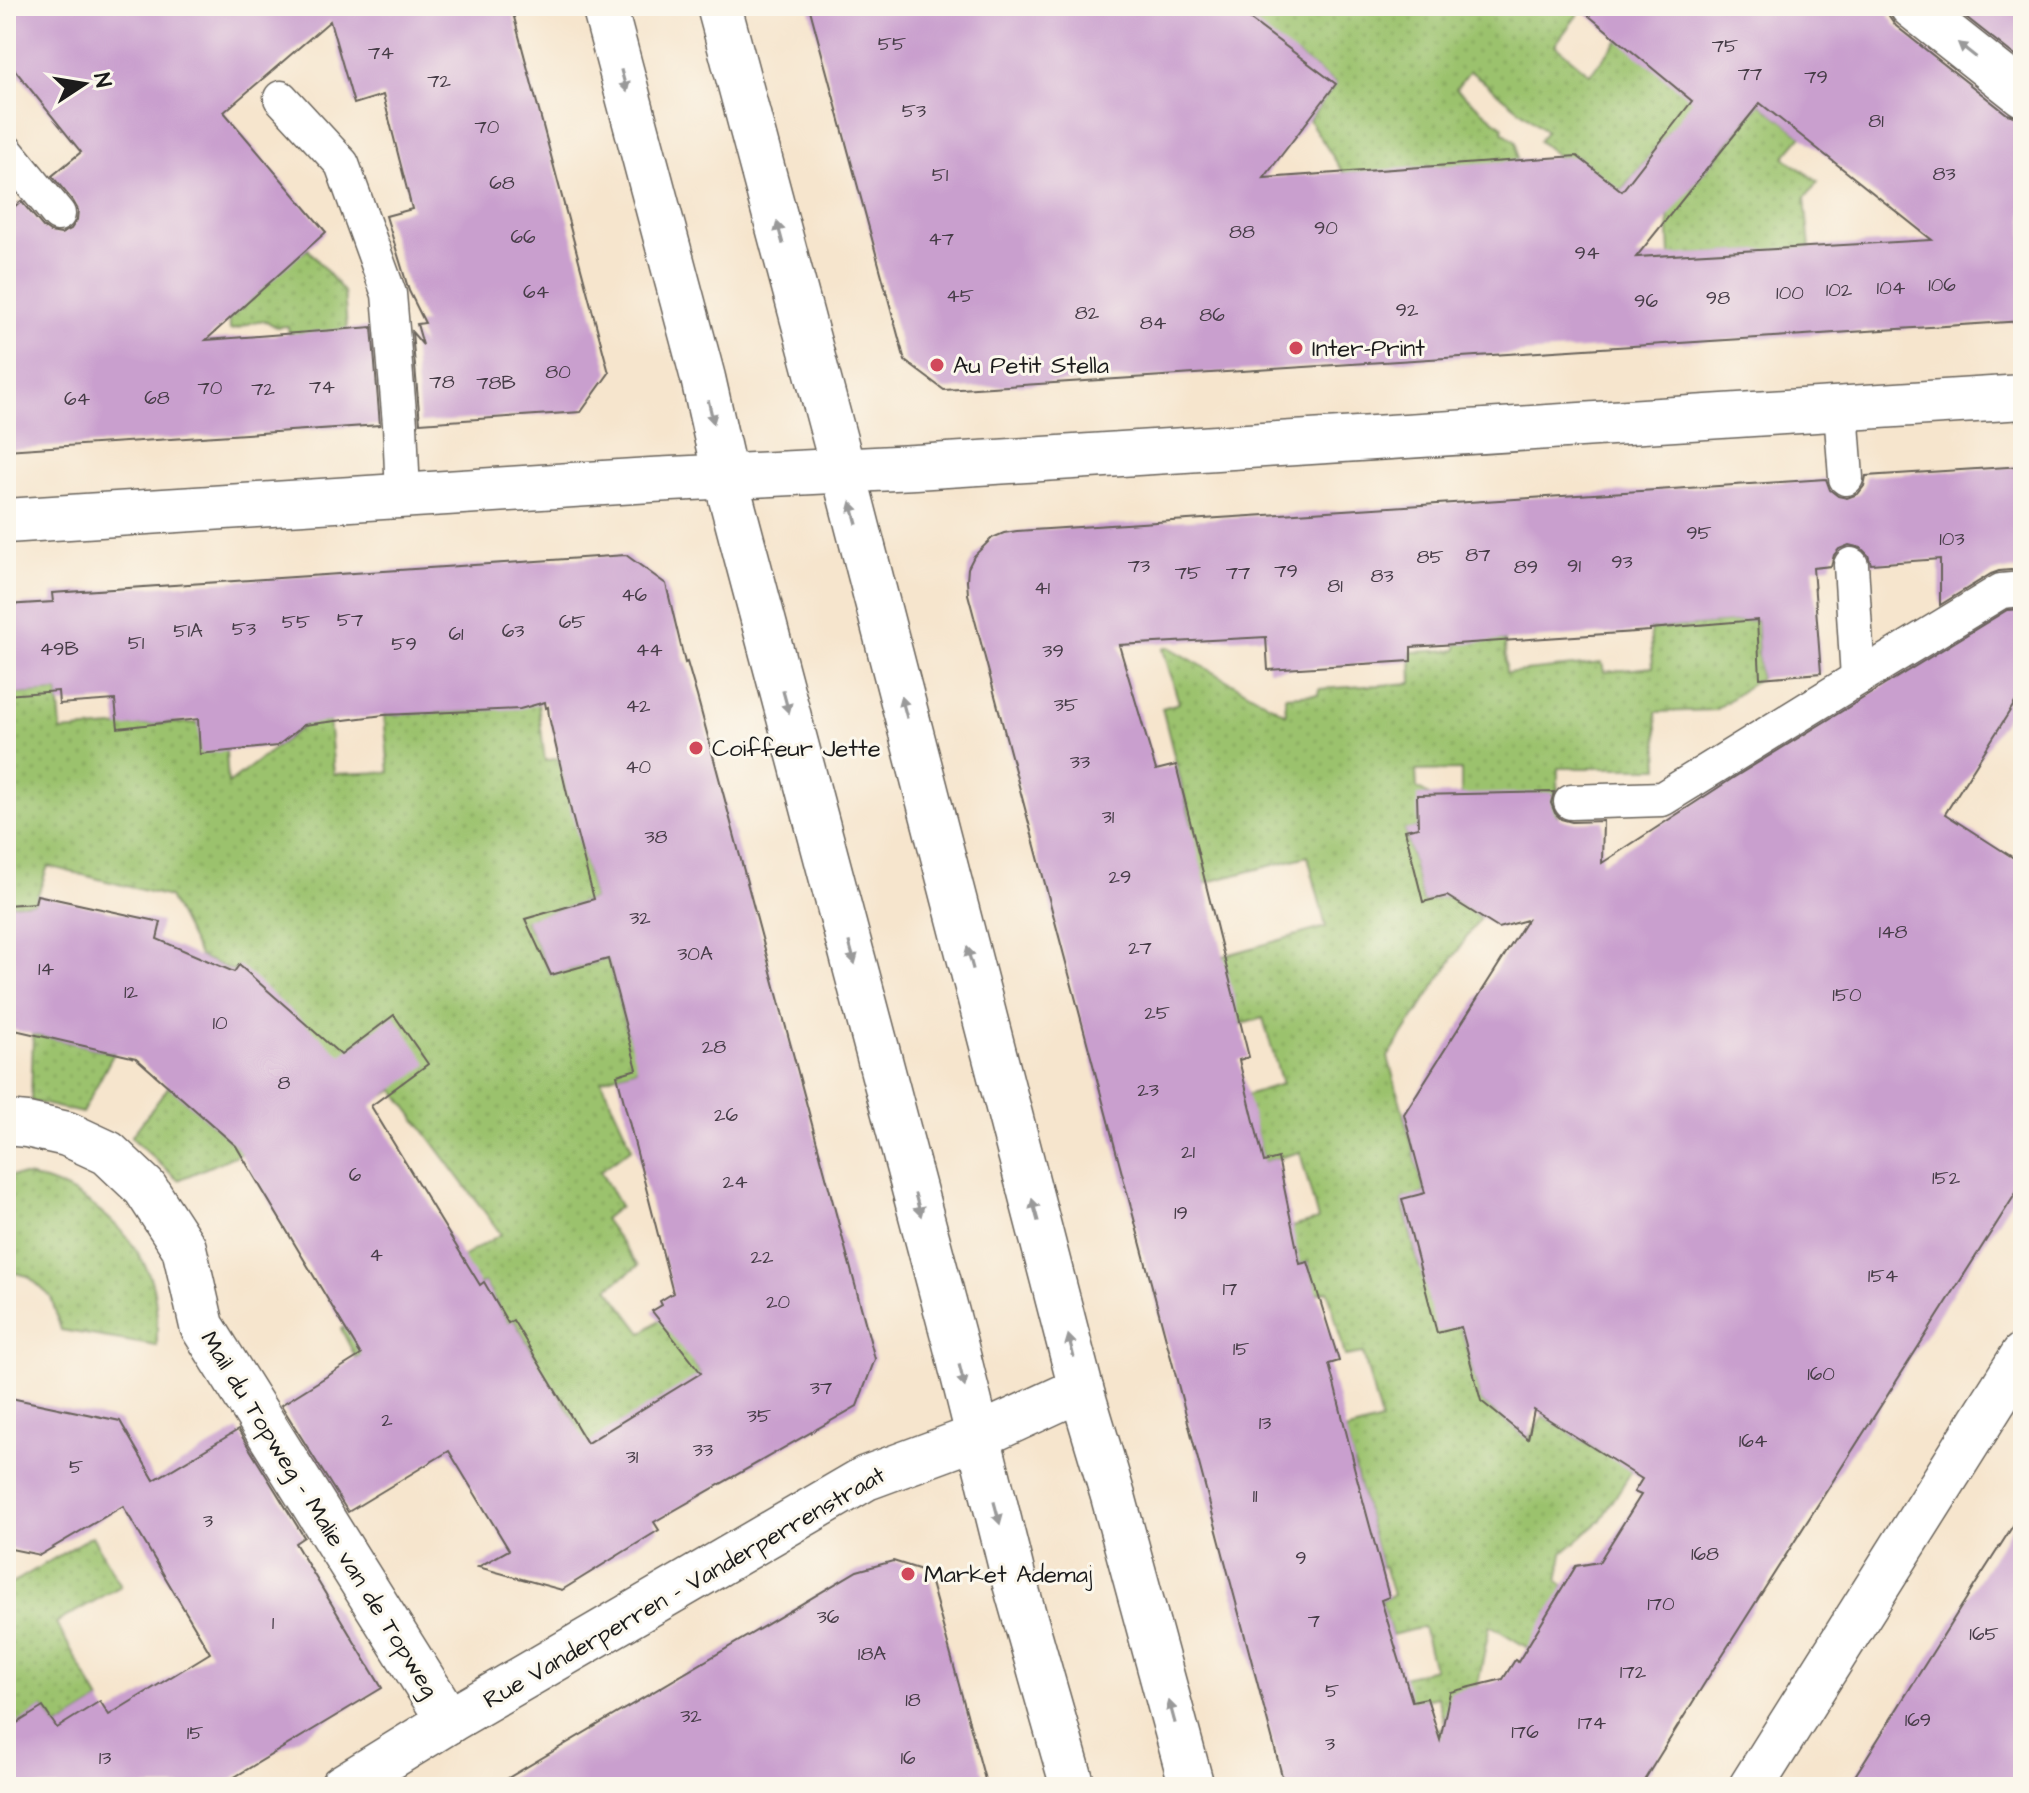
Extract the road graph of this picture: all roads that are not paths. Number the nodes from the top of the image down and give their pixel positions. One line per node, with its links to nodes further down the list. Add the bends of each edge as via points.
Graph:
1 (604, 6): 11 (street, one-way to 11)
2 (719, 6): 10 (street, one-way to 2)
3 (1912, 6): 4 (street, one-way to 3)
4 (2023, 94)
5 (281, 98): 13 (lane, via 342,164 389,294)
6 (6, 151): 7 (lane)
7 (58, 214)
8 (2023, 397): 9 (street)
9 (1841, 410): 10 (street); 12 (lane)
10 (843, 470): 11 (street); 21 (street, one-way to 10)
11 (725, 476): 13 (street); 22 (street, one-way to 22)
12 (1846, 478)
13 (403, 496): 14 (street)
14 (6, 521)
15 (1851, 565): 17 (lane)
16 (2023, 589): 17 (lane, via 2001,591)
17 (1858, 678): 18 (lane, via 1662,799)
18 (1571, 802)
19 (6, 1123): 23 (street, Mail du Topweg - Malie van de Topweg, via 67,1134 108,1153 145,1188 184,1248 202,1326)
20 (2023, 1355): 27 (street)
21 (1081, 1389): 22 (street, Rue Vanderperren - Vanderperrenstraat); 26 (street, one-way to 21)
22 (977, 1437): 23 (street, Rue Vanderperren - Vanderperrenstraat, via 866,1478); 25 (street, one-way to 25)
23 (449, 1721): 24 (street, Rue Vanderperren - Vanderperrenstraat)
24 (342, 1787)
25 (1073, 1787)
26 (1192, 1787)
27 (1751, 1787)

